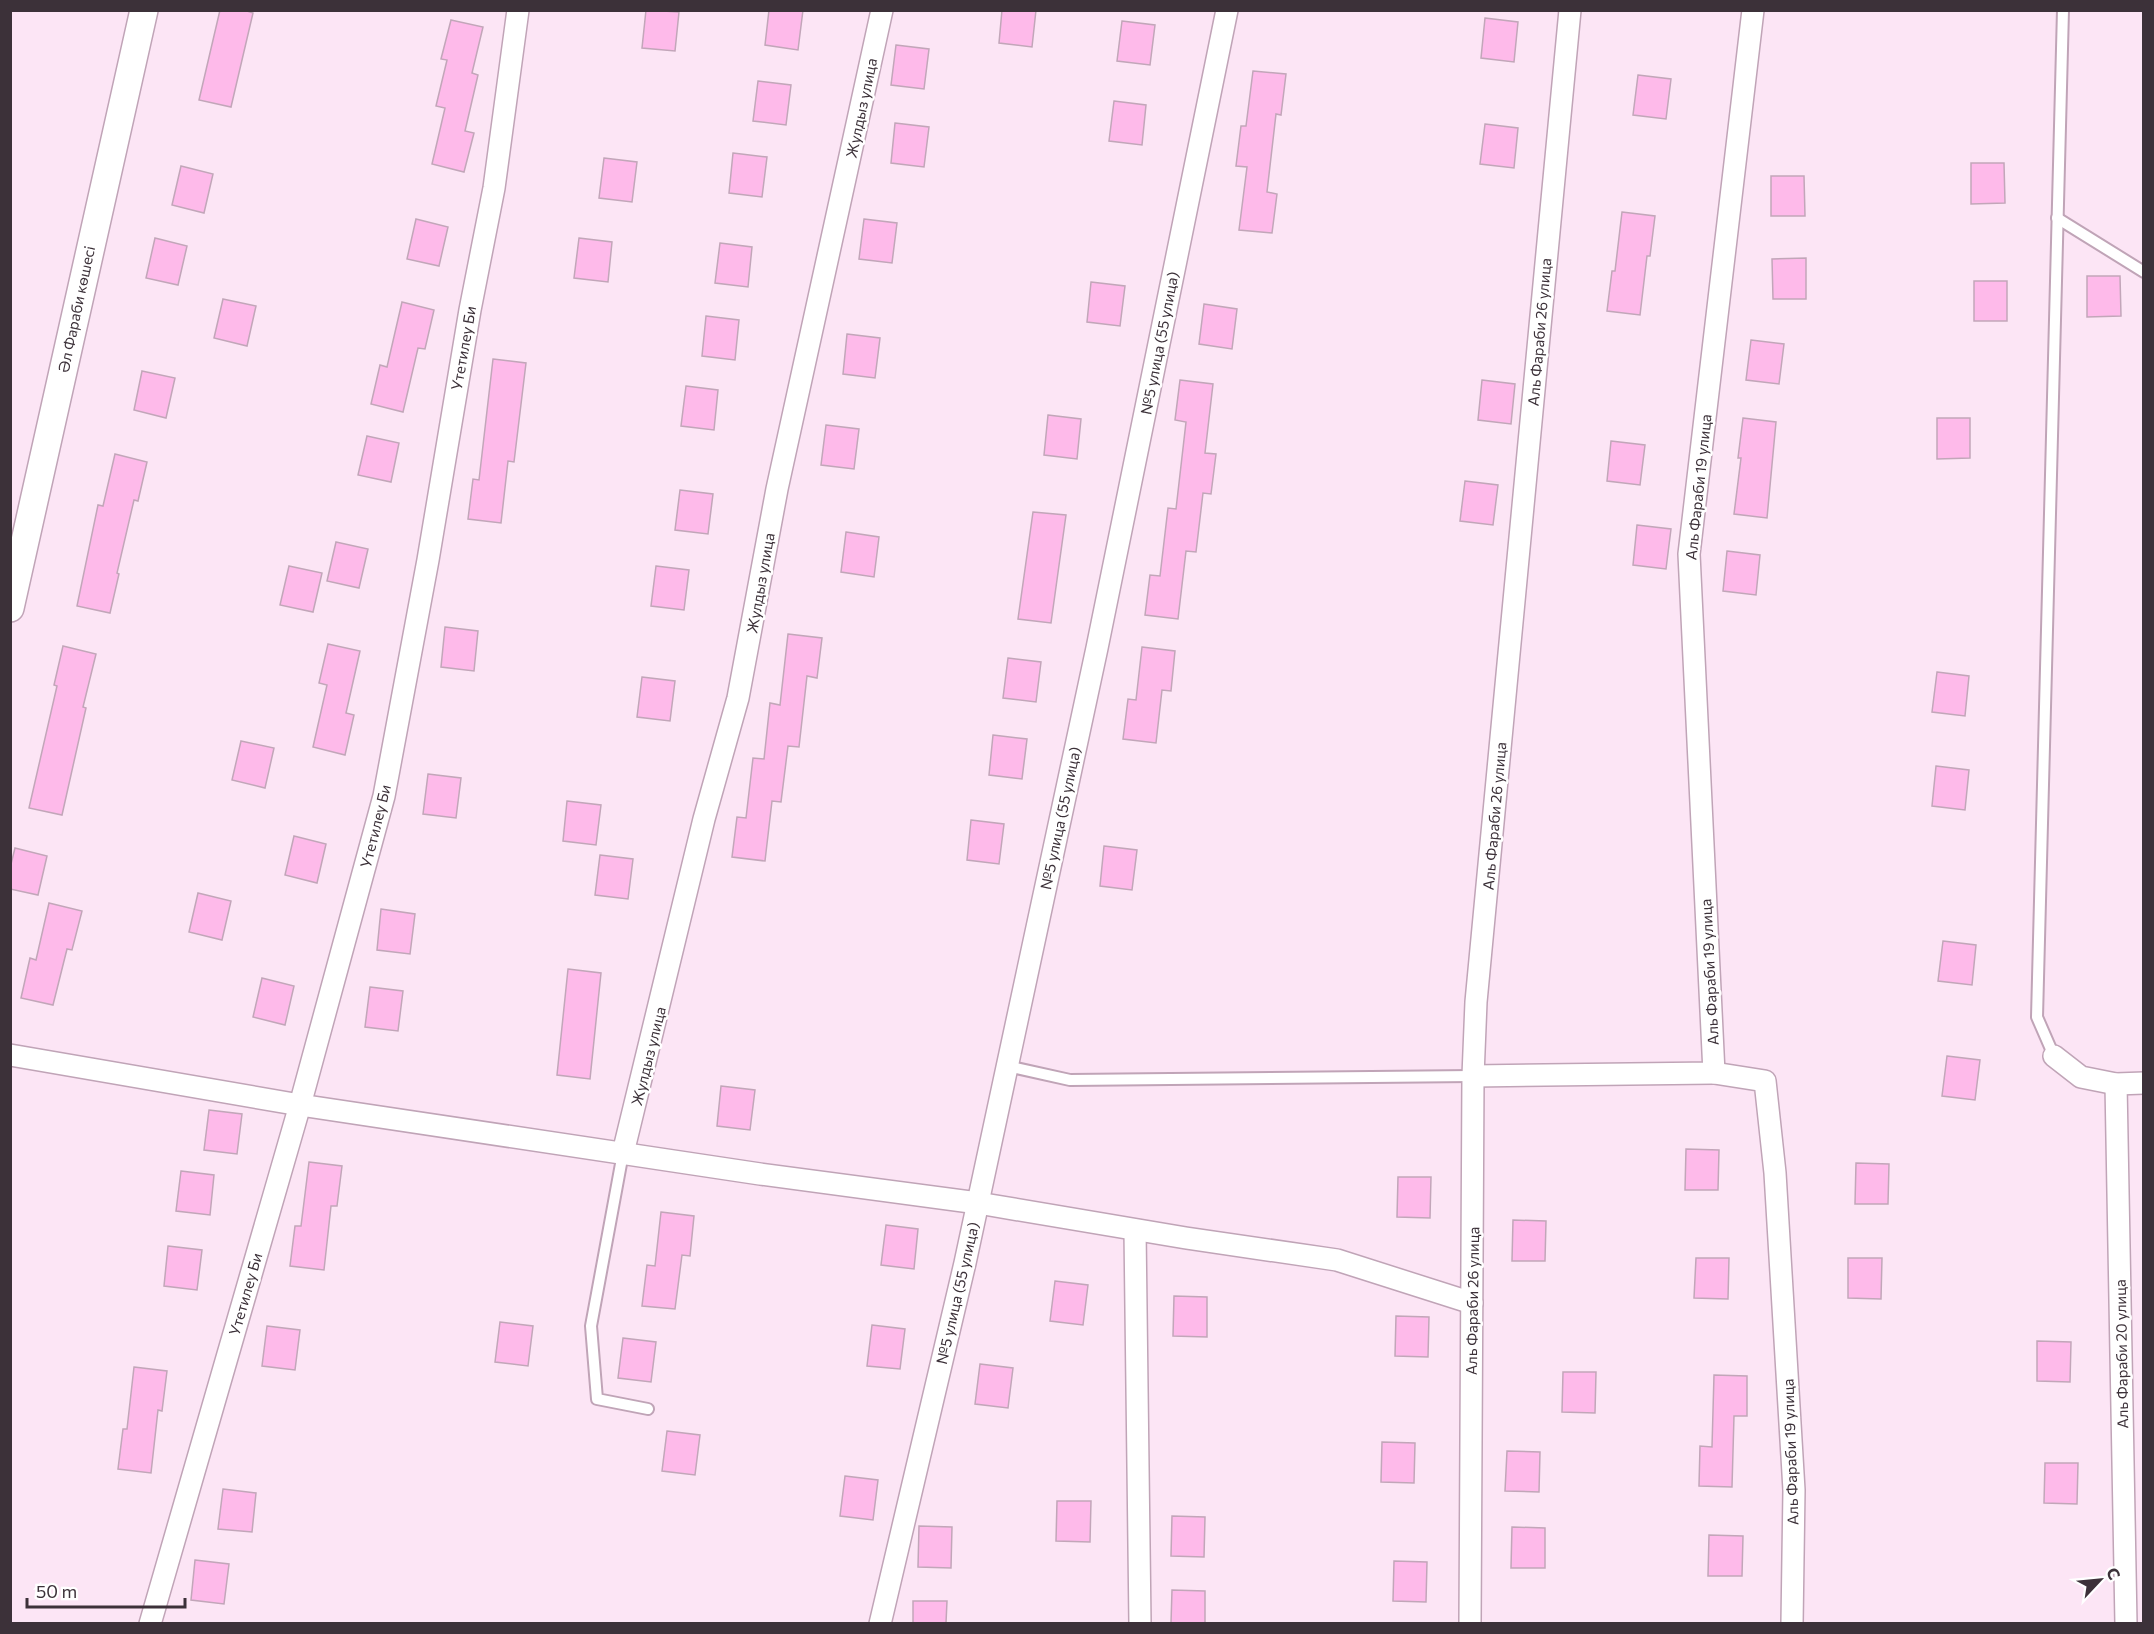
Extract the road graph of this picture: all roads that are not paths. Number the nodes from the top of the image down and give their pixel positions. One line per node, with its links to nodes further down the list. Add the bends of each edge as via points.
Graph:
1 (144, 10): 10 (street, Әл Фараби көшесі)
2 (519, 10): 18 (street, Утетилеу Би, via 494,188 384,796)
3 (882, 10): 19 (street, Жулдыз улица, via 777,489 738,698 704,819)
4 (1227, 10): 13 (street, №5 улица (55 улица))
5 (1570, 10): 15 (street, Аль Фараби 26 улица, via 1476,1002)
6 (1753, 10): 14 (street, Аль Фараби 19 улица, via 1689,554)
7 (2063, 10): 8 (lane)
8 (2058, 218): 9 (lane); 12 (lane, via 2037,1017)
9 (2144, 272)
10 (10, 608)
11 (10, 1055): 18 (street)
12 (2054, 1056): 17 (street, via 2080,1077)
13 (1007, 1066): 15 (lane, via 1070,1080); 20 (street, №5 улица (55 улица))
14 (1714, 1073): 15 (street, Аль Фараби 19 улица); 28 (street, Аль Фараби 19 улица, via 1765,1081 1794,1490)
15 (1473, 1076): 22 (street, Аль Фараби 26 улица)
16 (2144, 1083): 17 (street)
17 (2116, 1084): 29 (street, Аль Фараби 20 улица)
18 (300, 1105): 19 (street); 24 (street, Утетилеу Би)
19 (623, 1153): 20 (street); 23 (lane, via 591,1326 597,1399)
20 (978, 1203): 21 (street); 25 (street, №5 улица (55 улица))
21 (1135, 1230): 22 (street, via 1337,1260); 26 (street)
22 (1472, 1303): 27 (street, Аль Фараби 26 улица)
23 (648, 1409)
24 (150, 1623)
25 (880, 1623)
26 (1140, 1623)
27 (1470, 1623)
28 (1792, 1623)
29 (2126, 1623)

